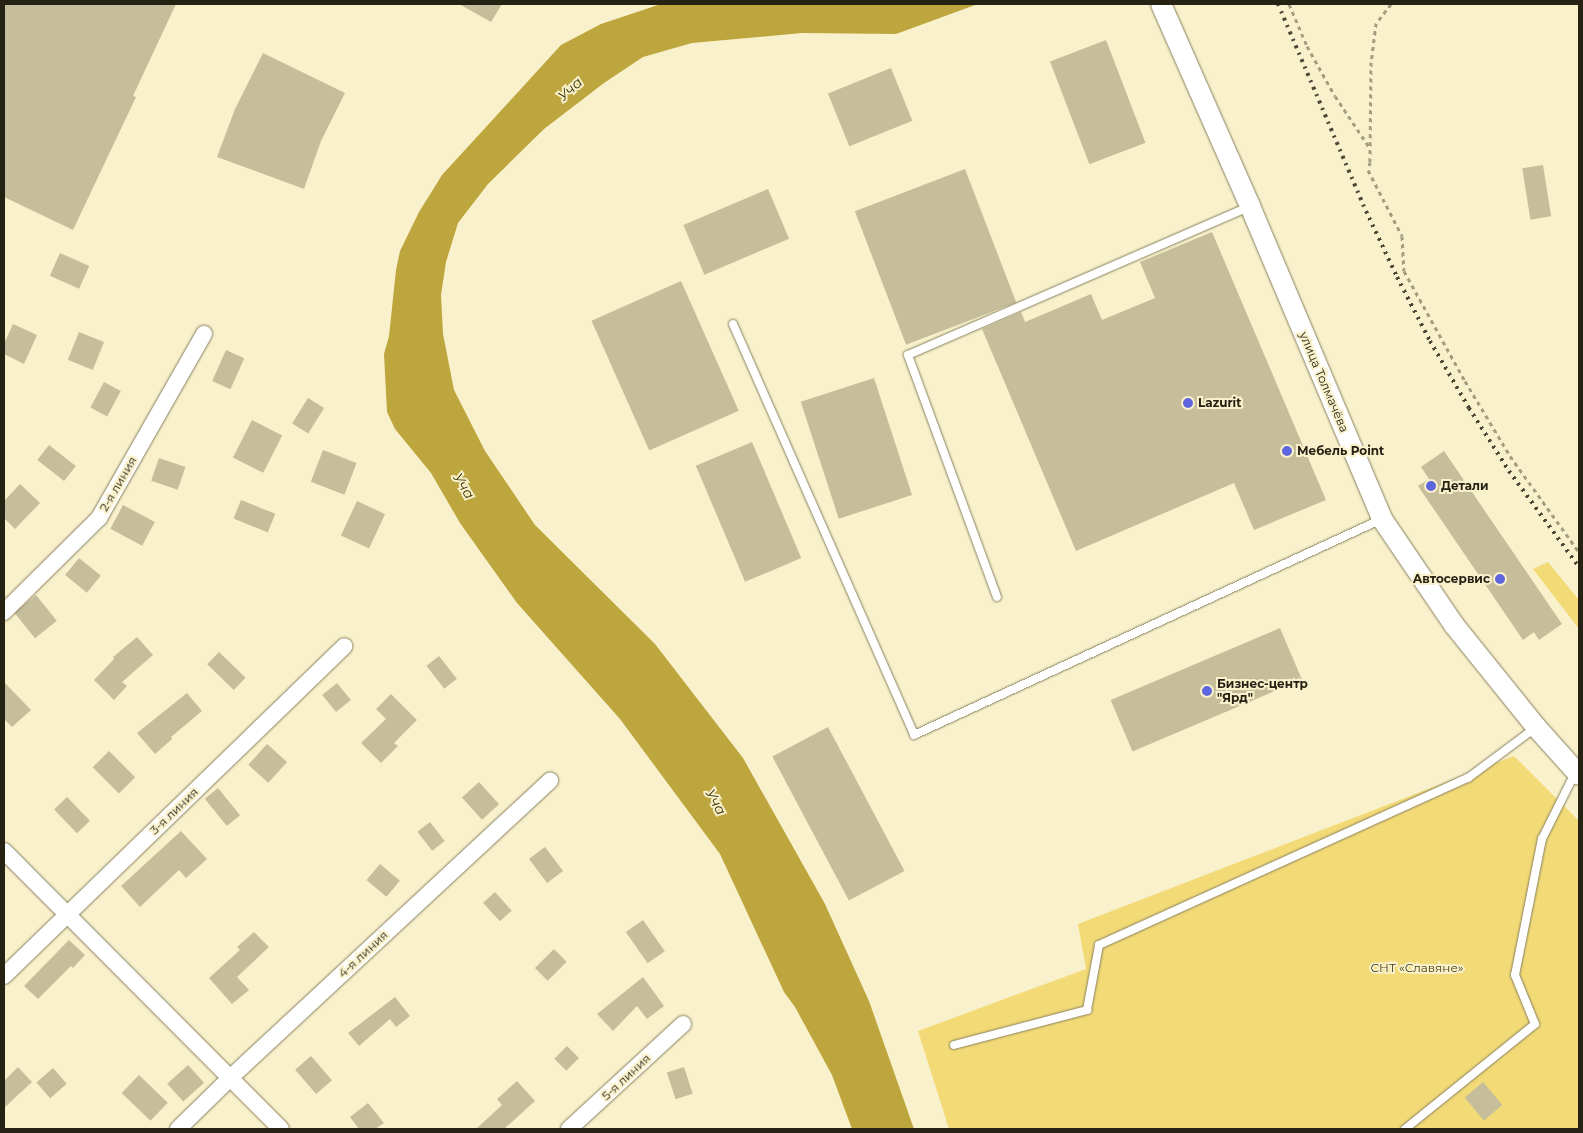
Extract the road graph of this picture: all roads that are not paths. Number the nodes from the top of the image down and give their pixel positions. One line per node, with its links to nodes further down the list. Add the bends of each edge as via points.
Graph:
1 (1161, 4): 2 (street, улица Толмачёва)
2 (1250, 206): 5 (street, улица Толмачёва); 6 (lane, via 908,355)
3 (733, 324): 5 (lane, via 914,735)
4 (204, 334): 7 (street, 2-я линия, via 99,518)
5 (1382, 519): 9 (street, улица Толмачёва, via 1454,625)
6 (997, 597)
7 (4, 612)
8 (344, 646): 13 (street, 3-я линия)
9 (1536, 727): 10 (street, улица Толмачёва); 16 (lane, via 1468,778 1099,945 1087,1010)
10 (1577, 773): 21 (lane, via 1542,839 1515,975 1534,1024)
11 (550, 781): 17 (street, 4-я линия)
12 (4, 851): 13 (street)
13 (67, 915): 14 (street, 3-я линия); 17 (street)
14 (4, 976)
15 (682, 1024): 20 (street, 5-я линия)
16 (954, 1045)
17 (230, 1078): 18 (street, 4-я линия); 19 (street)
18 (178, 1129)
19 (281, 1129)
20 (568, 1129)
21 (1405, 1129)

